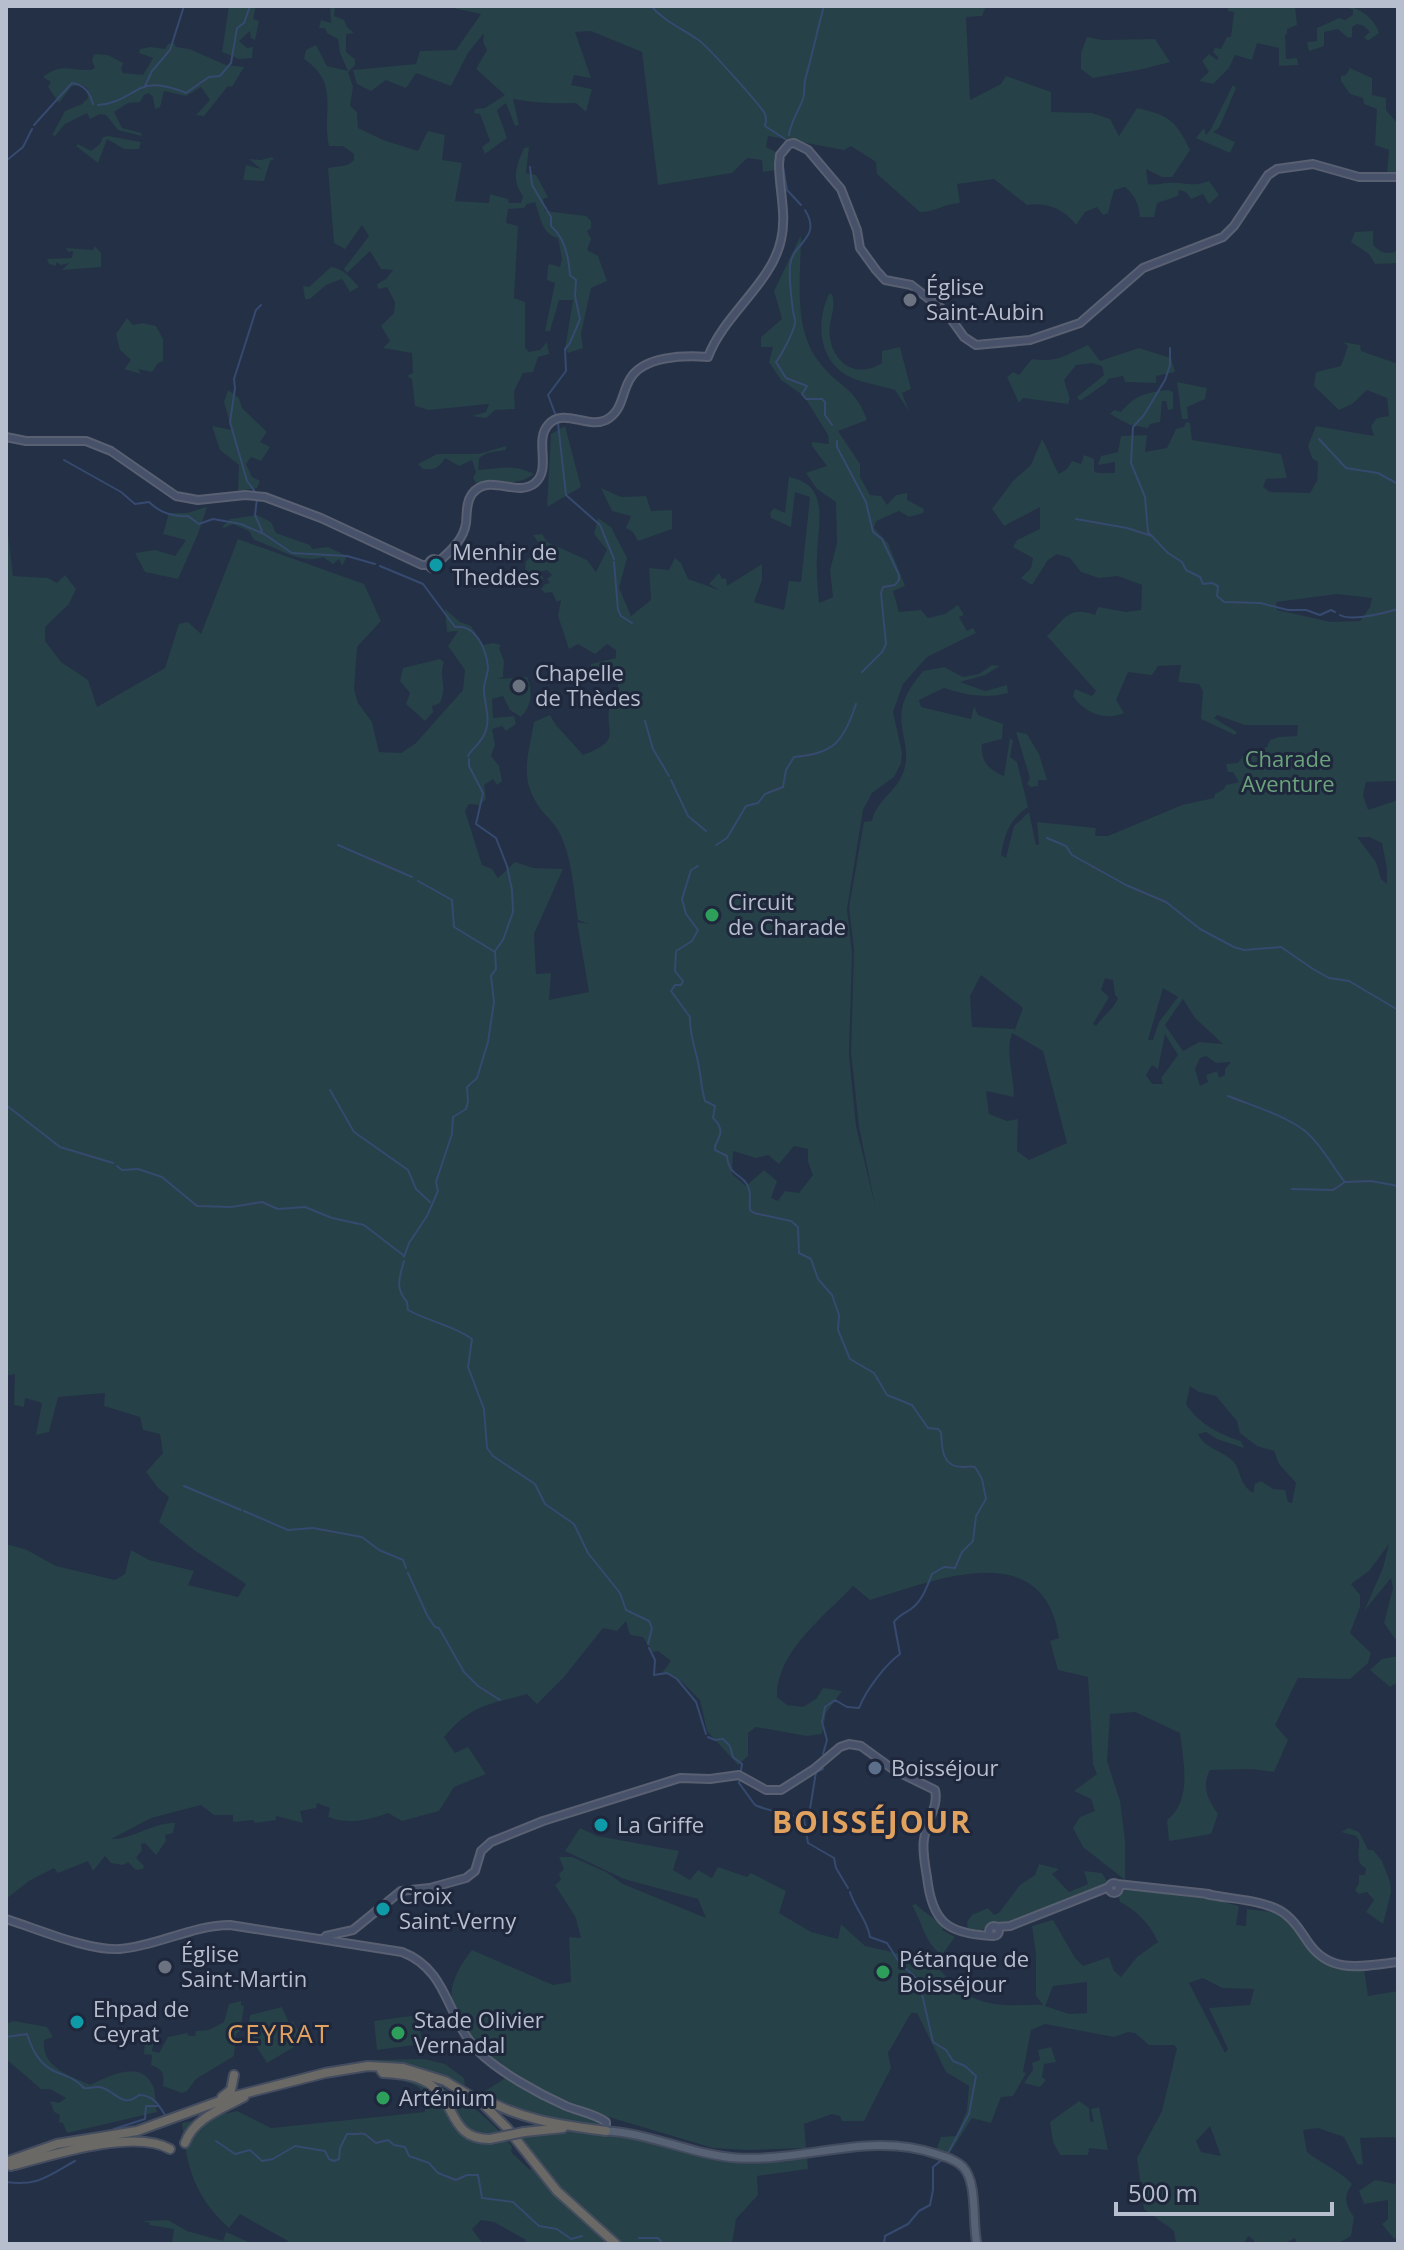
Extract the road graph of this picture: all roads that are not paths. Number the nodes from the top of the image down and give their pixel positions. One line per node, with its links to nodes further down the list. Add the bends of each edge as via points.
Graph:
1 (1398, 177): 2 (main road, via 1359,177 1313,164 1282,167 1272,171 1223,237 1148,265 1086,319 1042,337 972,344 946,312 911,285 887,280 861,252 846,199 830,173 808,150 789,144 779,164 784,224 779,250 718,334 708,357 676,357 641,367 630,379 620,407 607,419 552,422 543,437 538,480 529,486 490,485 475,491 462,536 435,568 265,497 176,496 111,451 86,441)
2 (6, 437)
3 (6, 1919): 4 (main road, via 112,1949 222,1925)
4 (323, 1939): 5 (main road, via 353,1930 401,1891 466,1878 475,1871 486,1845 543,1821 674,1780 739,1775 763,1789 784,1789 840,1747 856,1745 935,1790 923,1840 929,1897 938,1916 956,1931 979,1935 1100,1892 1129,1887 1269,1906 1290,1918 1322,1958 1338,1965); 15 (main road, via 402,1952 419,1960 440,1983 464,2035 486,2059 544,2095 604,2120)
5 (1398, 1961)
6 (368, 2066): 7 (highway); 10 (highway, via 403,2068); 14 (highway, via 273,2085)
7 (319, 2070)
8 (381, 2070): 13 (highway, via 327,2076); 15 (highway, bridge, via 432,2086 460,2128 476,2138 555,2128); 19 (highway, via 431,2079 478,2105 554,2193)
9 (234, 2075): 12 (highway)
10 (445, 2081): 15 (highway, via 509,2113); 20 (highway, via 490,2110 557,2191)
11 (242, 2087): 12 (highway)
12 (231, 2090): 14 (highway)
13 (244, 2097): 16 (highway, via 208,2116); 18 (highway, via 164,2127 58,2148)
14 (195, 2110): 18 (highway, via 137,2131 57,2144)
15 (606, 2131): 21 (main road, via 640,2134 728,2157 880,2145 941,2155 962,2166 971,2179)
16 (185, 2143)
17 (170, 2149): 18 (highway, via 142,2142 84,2147)
18 (6, 2165)
19 (609, 2244)
20 (616, 2244)
21 (977, 2244)

